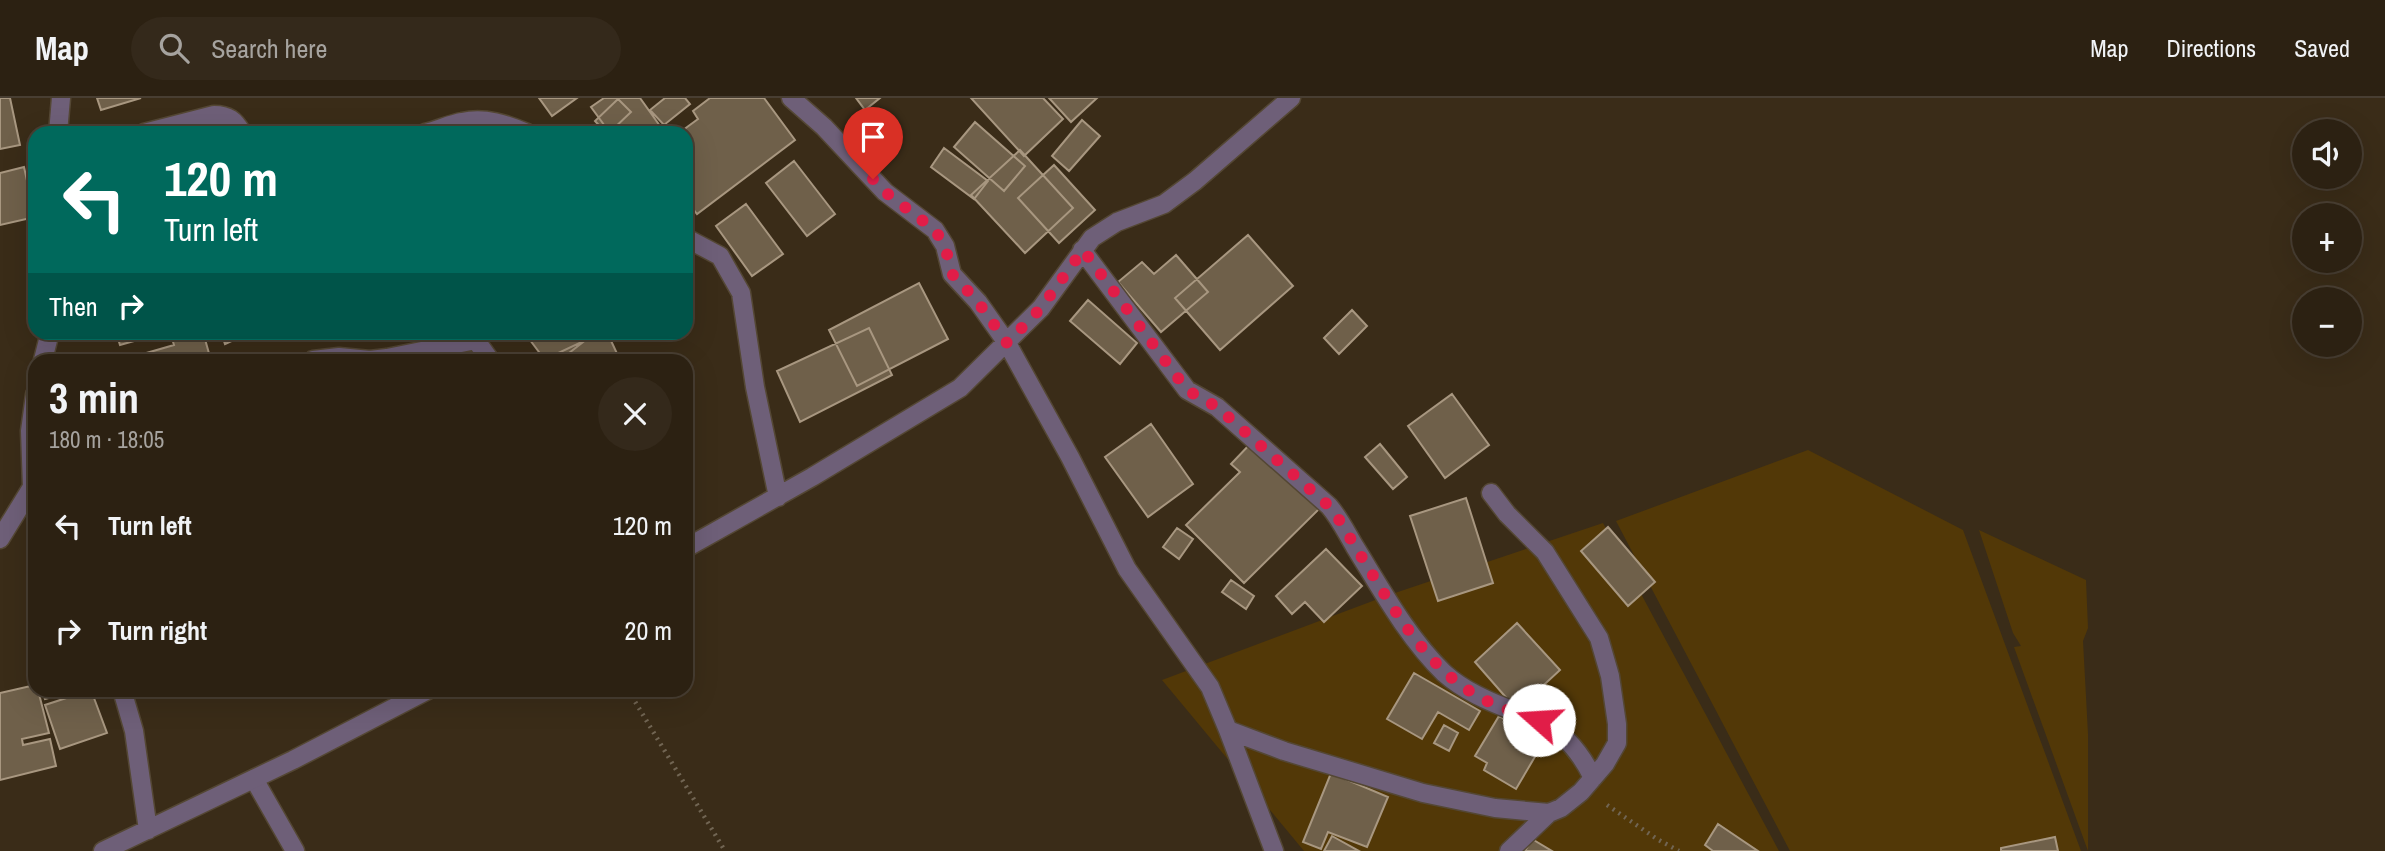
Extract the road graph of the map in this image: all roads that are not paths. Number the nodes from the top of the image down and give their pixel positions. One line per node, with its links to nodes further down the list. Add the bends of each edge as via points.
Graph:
1 (61, 98): 4 (street)
2 (791, 98): 12 (street, via 885,192 935,230 945,246 952,274)
3 (1291, 98): 10 (street, via 1164,204 1117,222 1091,238)
4 (59, 126)
5 (171, 126): 6 (street, via 214,115 225,115)
6 (237, 126)
7 (447, 126): 8 (street, via 486,120)
8 (511, 126)
9 (693, 242): 16 (street, via 720,256 741,293)
10 (1083, 250): 12 (street, via 1041,308); 23 (street, via 1187,390 1217,407 1329,506 1397,613 1445,674 1483,700 1556,731 1584,759)
11 (457, 340): 13 (street)
12 (1007, 343): 16 (street, via 960,388); 21 (street, via 1127,569 1210,687)
13 (403, 354)
14 (1491, 493): 23 (street, via 1545,552 1599,638 1610,676 1617,743)
15 (28, 497): 17 (street)
16 (778, 497): 18 (street)
17 (0, 540)
18 (693, 544)
19 (124, 697): 25 (street, via 134,731)
20 (414, 697): 22 (street)
21 (1228, 730): 24 (street, via 1423,793 1495,808); 28 (street)
22 (254, 779): 25 (street); 27 (street)
23 (1587, 785): 24 (street)
24 (1549, 813): 29 (street)
25 (148, 830): 26 (street)
26 (103, 851)
27 (295, 851)
28 (1274, 851)
29 (1509, 851)

